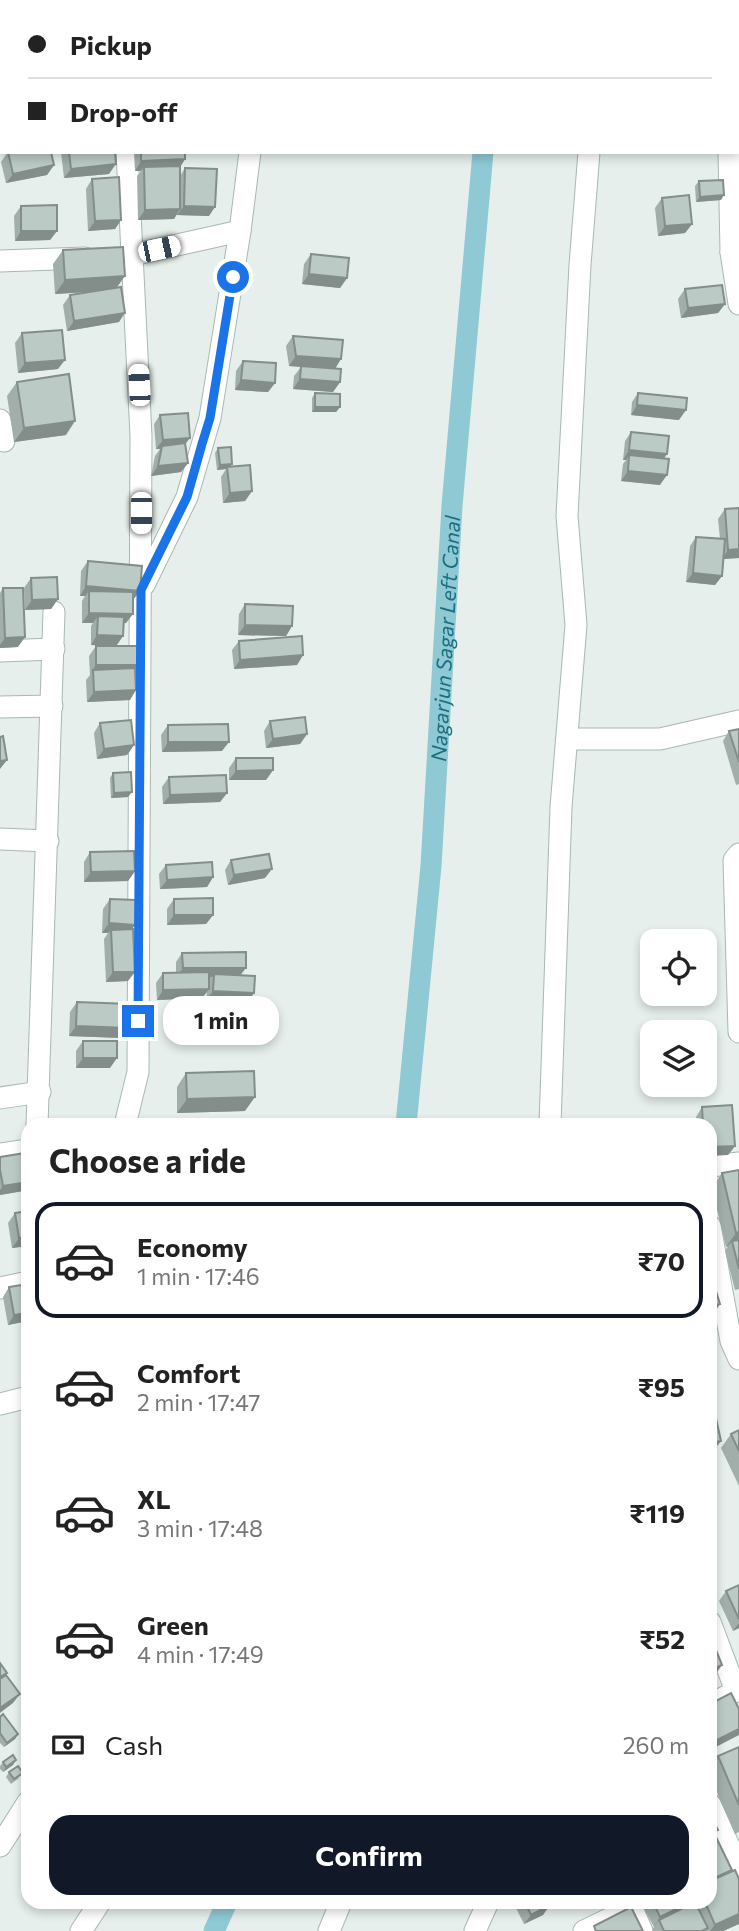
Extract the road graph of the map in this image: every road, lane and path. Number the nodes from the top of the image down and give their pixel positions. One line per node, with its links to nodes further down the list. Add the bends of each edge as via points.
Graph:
1 (127, 154): 7 (street)
2 (250, 154): 5 (street)
3 (589, 154): 17 (street, via 567,516 576,625)
4 (729, 154): 6 (street)
5 (240, 232): 7 (street); 10 (street, via 210,418 187,497)
6 (735, 251): 9 (street)
7 (132, 256): 8 (street); 10 (street, via 141,436)
8 (0, 261)
9 (739, 304)
10 (141, 590): 25 (street, via 138,1072)
11 (54, 612): 12 (street)
12 (54, 649): 13 (street); 14 (street)
13 (0, 651)
14 (52, 706): 15 (street); 19 (street)
15 (0, 707)
16 (739, 721): 17 (street, via 660,739)
17 (567, 739): 26 (street)
18 (0, 839): 19 (street)
19 (48, 841): 22 (street)
20 (739, 854): 21 (street, via 734,860)
21 (739, 1032)
22 (40, 1092): 23 (street); 24 (street)
23 (0, 1098)
24 (38, 1118)
25 (127, 1118)
26 (550, 1118)
27 (21, 1151): 28 (street)
28 (0, 1154)
29 (739, 1163): 30 (street)
30 (717, 1165)
31 (717, 1264): 34 (street, via 731,1340)
32 (21, 1284): 33 (street)
33 (0, 1288)
34 (739, 1359)
35 (21, 1399): 36 (street)
36 (0, 1404)
37 (717, 1640): 38 (street)
38 (738, 1693): 39 (street)
39 (717, 1702)
40 (21, 1812): 42 (street)
41 (717, 1819): 43 (street)
42 (0, 1846)
43 (739, 1868)
44 (95, 1909): 49 (street)
45 (338, 1909): 50 (street)
46 (485, 1909): 51 (street)
47 (623, 1909): 52 (street)
48 (632, 1909): 53 (street)
49 (81, 1931)
50 (329, 1931)
51 (475, 1931)
52 (584, 1931)
53 (642, 1931)

